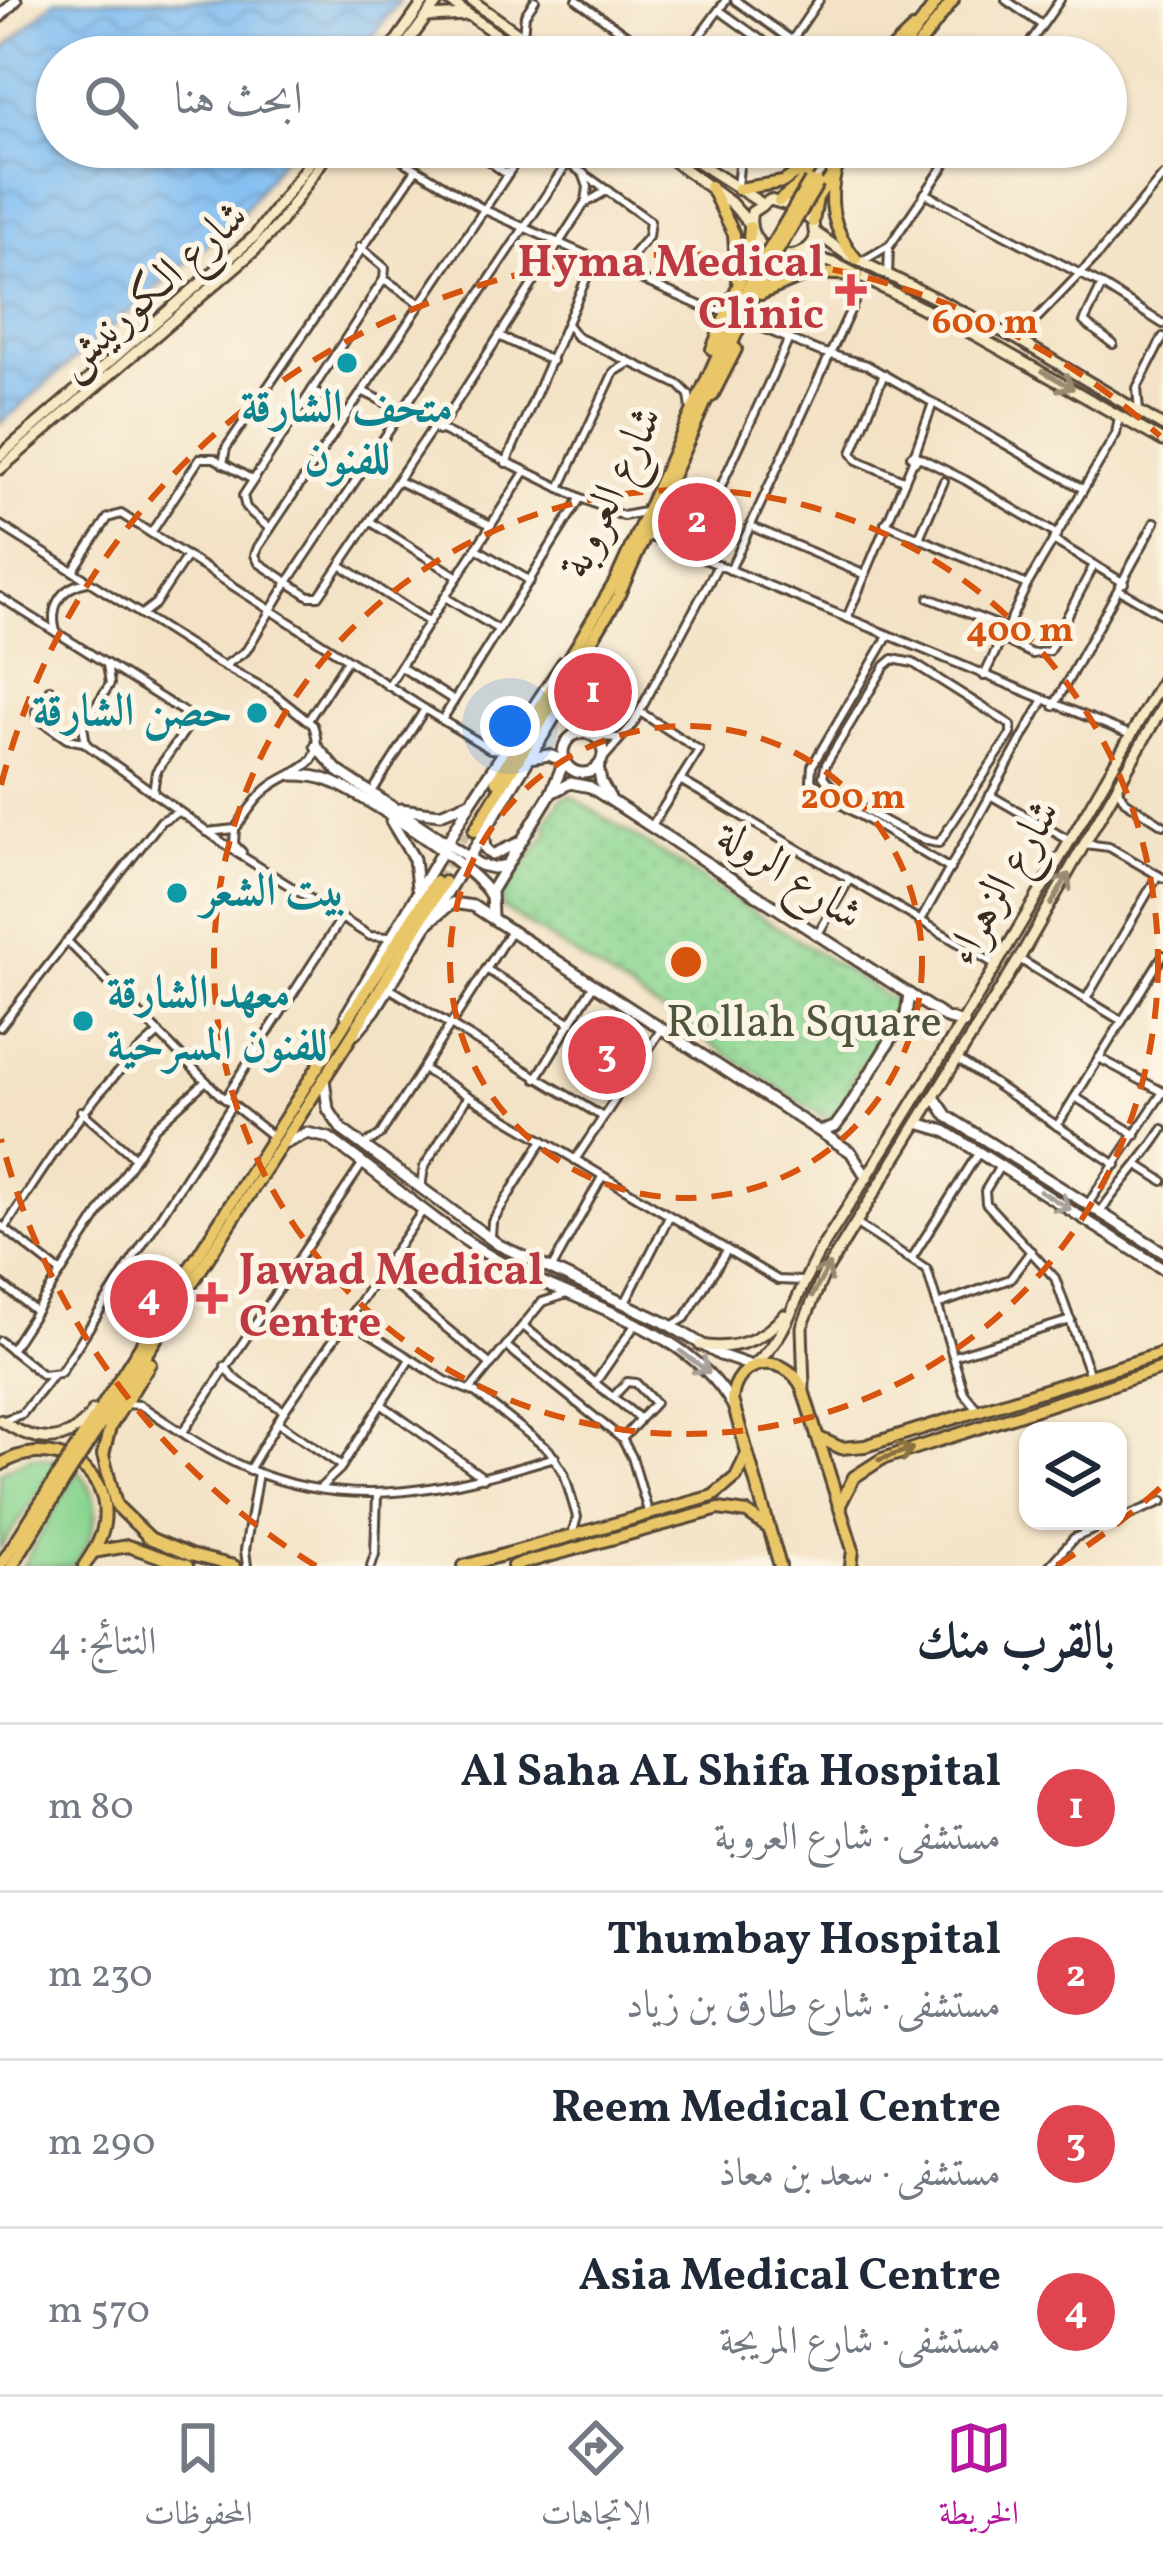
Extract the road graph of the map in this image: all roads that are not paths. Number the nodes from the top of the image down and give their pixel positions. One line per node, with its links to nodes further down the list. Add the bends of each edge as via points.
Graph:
1 (16, 0): 16 (street)
2 (425, 0): 22 (main road)
3 (439, 0): 17 (main road)
4 (448, 0): 18 (main road)
5 (473, 0): 19 (main road)
6 (535, 0): 15 (street)
7 (578, 0): 27 (street)
8 (730, 0): 14 (street); 30 (street)
9 (819, 0): 31 (street)
10 (938, 0): 21 (main road)
11 (953, 0): 21 (main road)
12 (1006, 0): 20 (street)
13 (1060, 0): 20 (street)
14 (719, 10): 28 (street); 29 (street)
15 (525, 15): 19 (street); 26 (street)
16 (0, 17)
17 (427, 17): 18 (main road); 23 (main road)
18 (473, 17): 24 (main road)
19 (503, 22): 25 (main road)
20 (1042, 25): 35 (street)
21 (926, 27): 32 (main road); 33 (main road); 34 (main road)
22 (400, 36)
23 (413, 36)
24 (499, 36)
25 (522, 36)
26 (523, 36)
27 (628, 36)
28 (700, 36)
29 (756, 36)
30 (786, 36)
31 (795, 36)
32 (913, 36)
33 (917, 36)
34 (922, 36)
35 (1034, 36)
36 (305, 168): 115 (main road, شارع الكورنيش, via 255,236)
37 (318, 168): 119 (main road, شارع الكورنيش, via 255,250)
38 (410, 168): 52 (street)
39 (498, 168): 54 (street)
40 (512, 168): 54 (street)
41 (564, 168): 65 (street)
42 (577, 168): 53 (street)
43 (684, 168): 56 (main road)
44 (706, 168): 57 (main road)
45 (739, 168): 57 (street)
46 (805, 168): 57 (main road, via 783,182)
47 (816, 168): 60 (main road)
48 (822, 168): 107 (main road, شارع العروبة, bridge, via 757,278)
49 (836, 168): 66 (main road, via 817,198)
50 (836, 168): 73 (main road, via 833,216)
51 (942, 168): 59 (street)
52 (415, 171): 63 (street); 69 (street)
53 (582, 171): 58 (street); 62 (street)
54 (508, 175): 63 (street)
55 (1163, 176): 77 (street)
56 (710, 186): 64 (main road); 80 (main road, via 734,234)
57 (738, 189): 61 (main road)
58 (608, 190): 62 (street); 75 (street, via 652,227)
59 (925, 193): 68 (street); 77 (street)
60 (779, 201): 61 (main road); 66 (main road)
61 (760, 203): 64 (main road)
62 (584, 204): 67 (street)
63 (485, 210): 65 (street); 82 (street)
64 (749, 225): 71 (main road, via 763,247); 80 (main road)
65 (523, 227): 67 (street); 109 (street)
66 (814, 228): 71 (main road, via 813,245); 73 (main road)
67 (559, 244): 70 (street); 89 (street)
68 (890, 245): 73 (street); 76 (street)
69 (360, 247): 78 (street, via 384,264); 118 (street, via 226,448)
70 (583, 256): 72 (street); 74 (street)
71 (799, 256): 73 (main road); 81 (main road, via 774,273)
72 (603, 263): 74 (street); 75 (street)
73 (858, 266): 76 (main road); 81 (main road, via 811,273); 88 (main road); 97 (street, via 859,291)
74 (591, 269): 85 (street)
75 (620, 270): 83 (street, via 710,310)
76 (888, 275): 92 (main road)
77 (1079, 275): 79 (street); 87 (street)
78 (384, 279): 82 (street); 102 (street)
79 (1102, 285): 86 (street); 94 (street, via 1084,322)
80 (736, 292): 83 (main road)
81 (761, 295): 84 (main road)
82 (421, 304): 104 (street)
83 (729, 309): 107 (main road)
84 (748, 322): 93 (street); 107 (main road, via 719,386)
85 (567, 324): 91 (street); 98 (street)
86 (1163, 324)
87 (1030, 329): 92 (street); 95 (street)
88 (977, 335): 92 (main road); 111 (main road, one-way to 111)
89 (501, 337): 98 (street); 113 (street)
90 (1163, 337): 103 (street)
91 (577, 338): 96 (street); 98 (street)
92 (1017, 339): 95 (main road)
93 (789, 340): 97 (street); 142 (street)
94 (1113, 344)
95 (1032, 347): 105 (main road)
96 (610, 353): 99 (street); 100 (street)
97 (831, 355): 101 (street); 135 (street)
98 (554, 357): 117 (street)
99 (631, 362): 100 (street); 107 (street, via 684,389)
100 (614, 372): 125 (street)
101 (884, 374): 106 (street); 121 (street, via 852,453)
102 (316, 385): 110 (street); 122 (street)
103 (1137, 388): 105 (street); 108 (street)
104 (362, 392): 109 (street); 110 (street)
105 (1119, 398): 108 (main road)
106 (933, 403): 116 (street); 126 (street)
107 (696, 406): 128 (main road, شارع العروبة); 139 (main road, شارع العروبة)
108 (1138, 411): 112 (main road)
109 (401, 413): 113 (street); 153 (street)
110 (347, 415): 136 (street)
111 (1119, 416): 114 (main road); 126 (street)
112 (1163, 426)
113 (435, 430): 117 (street); 123 (street)
114 (1163, 441)
115 (0, 456)
116 (916, 457): 121 (street); 138 (street)
117 (506, 463): 120 (street)
118 (223, 464): 122 (street); 137 (street, via 196,461)
119 (0, 469)
120 (525, 472): 125 (street); 134 (street)
121 (903, 479): 132 (street)
122 (253, 480): 136 (street, via 243,502)
123 (398, 481): 130 (street); 134 (street)
124 (944, 481): 140 (street)
125 (560, 488): 127 (street)
126 (1083, 489): 138 (street)
127 (581, 498): 129 (street); 151 (street)
128 (648, 511): 129 (street); 139 (main road, شارع العروبة)
129 (619, 514): 139 (street)
130 (371, 522): 146 (street); 150 (street)
131 (1155, 522): 155 (street)
132 (885, 523): 140 (street); 149 (street)
133 (0, 525): 148 (street)
134 (491, 525): 141 (street)
135 (750, 526): 147 (street); 149 (street)
136 (270, 529): 153 (street, via 256,560)
137 (151, 533): 143 (street); 148 (street, via 114,514)
138 (1054, 537): 145 (street); 154 (street)
139 (640, 538): 142 (street); 171 (main road, شارع العروبة, via 616,599)
140 (919, 538): 154 (street)
141 (476, 548): 150 (street); 151 (street)
142 (690, 554): 144 (street)
143 (187, 556): 159 (street); 160 (street)
144 (718, 565): 147 (street); 186 (street)
145 (1094, 565): 155 (street); 168 (street, via 1046,653)
146 (342, 566): 153 (street, via 316,597); 163 (street)
147 (730, 570): 162 (street)
148 (73, 571): 152 (street)
149 (864, 575): 162 (street)
150 (458, 578): 157 (street)
151 (530, 581): 165 (street)
152 (91, 582): 160 (street); 166 (street, via 58,600)
153 (287, 582): 159 (street)
154 (1027, 585): 164 (street)
155 (1122, 587): 161 (street); 183 (street)
156 (0, 597): 166 (street)
157 (445, 597): 163 (street); 165 (street)
158 (929, 598): 164 (street)
159 (271, 610): 170 (street); 174 (street, via 246,651)
160 (141, 614): 174 (street)
161 (1163, 615)
162 (847, 619): 167 (street)
163 (429, 622): 175 (street)
164 (1005, 628): 168 (street)
165 (499, 629): 180 (street)
166 (56, 632): 173 (street)
167 (888, 636): 169 (street); 197 (street)
168 (1000, 638): 176 (street)
169 (921, 650): 172 (street); 176 (street)
170 (345, 658): 178 (street); 187 (street)
171 (577, 658): 181 (street); 195 (street, via 558,668); 218 (main road, شارع العروبة)
172 (913, 663): 193 (street, via 1008,722); 198 (street, via 889,662)
173 (107, 664): 192 (street, via 110,684 83,726); 205 (street, via 188,719)
174 (224, 666): 187 (street)
175 (400, 667): 178 (street); 180 (street)
176 (984, 676): 182 (street)
177 (1163, 679): 190 (main road, شارع الزهراء)
178 (388, 686): 185 (street)
179 (50, 689): 192 (street, via 37,718)
180 (454, 700): 188 (street)
181 (564, 701): 189 (street); 199 (street)
182 (1043, 701): 183 (street); 196 (street)
183 (1054, 706): 190 (street)
184 (1163, 706): 204 (main road, شارع الزهراء)
185 (425, 710): 188 (street); 206 (street)
186 (640, 712): 191 (street); 203 (street, via 699,750)
187 (309, 719): 194 (street)
188 (442, 720): 195 (street)
189 (589, 735): 191 (street); 200 (street, via 568,739); 201 (street, via 601,745)
190 (1131, 735): 221 (main road, شارع الزهراء)
191 (624, 736): 201 (street)
192 (84, 742): 205 (street)
193 (1003, 744): 196 (street); 222 (street, via 943,841)
194 (316, 746): 202 (street); 206 (street)
195 (504, 750): 210 (street)
196 (1016, 750): 208 (street)
197 (820, 751): 198 (street); 222 (street, via 811,769 815,788)
198 (830, 757): 222 (street, via 823,776 830,787)
199 (529, 758): 200 (street); 218 (street)
200 (564, 761): 201 (street, via 583,773); 207 (street)
201 (600, 763): 211 (street)
202 (292, 776): 212 (street, via 332,782); 217 (street, via 266,790)
203 (680, 780): 216 (street); 230 (street)
204 (1117, 787): 215 (street); 223 (main road, شارع الزهراء)
205 (153, 793): 209 (street)
206 (372, 793): 212 (street)
207 (551, 793): 211 (street, via 580,783); 220 (street)
208 (990, 796): 221 (street); 228 (street)
209 (163, 800): 213 (street); 214 (street)
210 (472, 800): 212 (street, via 440,814); 224 (street)
211 (614, 802): 216 (street, شارع الرولة)
212 (391, 812): 224 (street); 232 (street, via 414,859)
213 (181, 813): 214 (street); 219 (street)
214 (161, 821): 242 (street)
215 (1163, 824)
216 (651, 827): 239 (street, شارع الرولة)
217 (235, 829): 219 (street); 227 (street, via 236,846)
218 (475, 830): 220 (street, via 492,855); 225 (street)
219 (207, 832): 227 (street)
220 (522, 840): 226 (street)
221 (1071, 842): 246 (main road, شارع الزهراء)
222 (918, 844): 228 (street)
223 (1085, 844): 229 (street, via 1109,847); 245 (main road, شارع الزهراء, one-way to 223)
224 (444, 847): 225 (street); 232 (street)
225 (466, 861): 226 (street); 233 (street); 235 (street)
226 (507, 865): 233 (street)
227 (259, 868): 234 (street)
228 (950, 868): 237 (street)
229 (1161, 877): 251 (street)
230 (849, 880): 237 (street); 239 (street)
231 (440, 881): 259 (main road)
232 (416, 892): 241 (street)
233 (490, 895): 236 (street)
234 (340, 919): 240 (street); 271 (street)
235 (428, 922): 236 (street, via 457,902); 249 (street)
236 (495, 922): 238 (street)
237 (920, 922): 246 (street)
238 (509, 932): 247 (street); 248 (street)
239 (817, 935): 250 (street, شارع الرولة)
240 (370, 936): 241 (street); 243 (street)
241 (389, 937): 243 (street)
242 (69, 943): 255 (street); 258 (street)
243 (378, 955): 259 (street, via 354,997)
244 (1163, 956): 252 (street)
245 (1019, 959): 251 (street); 261 (main road, شارع الزهراء)
246 (999, 967): 254 (main road, شارع الزهراء)
247 (486, 969): 253 (street); 256 (street)
248 (593, 986): 253 (street); 257 (street)
249 (388, 988): 256 (street); 259 (street, via 370,1018)
250 (908, 994): 254 (street, شارع الرولة); 277 (street, via 906,1015 839,1123)
251 (1086, 999): 252 (street)
252 (1122, 1021): 260 (street)
253 (571, 1023): 264 (street)
254 (964, 1023): 266 (main road, شارع الزهراء)
255 (0, 1027)
256 (449, 1027): 262 (street); 264 (street)
257 (661, 1030): 273 (street); 277 (street)
258 (159, 1033): 265 (street); 272 (street)
259 (346, 1034): 263 (main road); 280 (main road)
260 (1100, 1058): 267 (street); 270 (street)
261 (958, 1059): 269 (main road, شارع الزهراء); 275 (street)
262 (422, 1069): 268 (street); 282 (street, via 380,1135)
263 (324, 1079): 280 (main road); 282 (street, via 332,1118)
264 (536, 1079): 273 (street)
265 (206, 1081): 271 (street); 285 (street, via 160,1120)
266 (925, 1086): 274 (main road, via 910,1121); 295 (main road, شارع الزهراء)
267 (1163, 1092): 278 (street)
268 (468, 1096): 279 (street); 291 (street)
269 (934, 1097): 274 (main road, شارع الزهراء); 284 (street, via 947,1116)
270 (1075, 1097): 275 (street); 278 (street)
271 (229, 1102): 280 (street); 342 (street)
272 (81, 1111): 285 (street); 304 (street)
273 (603, 1117): 286 (street)
274 (916, 1126): 281 (street); 303 (main road, شارع الزهراء)
275 (1058, 1126): 290 (street)
276 (1163, 1129): 292 (street)
277 (816, 1130): 295 (street, via 856,1156)
278 (1136, 1135): 290 (street)
279 (543, 1140): 286 (street); 302 (street)
280 (278, 1141): 288 (street, via 316,1134); 319 (main road)
281 (962, 1141): 283 (street); 284 (street)
282 (362, 1145): 287 (street)
283 (979, 1152): 289 (street); 310 (street)
284 (1010, 1156): 298 (street)
285 (135, 1159): 313 (street)
286 (575, 1160): 294 (street)
287 (384, 1161): 288 (street); 293 (street)
288 (363, 1163): 299 (street); 339 (street)
289 (1000, 1166): 308 (street, via 986,1203); 311 (street, one-way to 311)
290 (1117, 1166): 298 (street)
291 (424, 1167): 293 (street); 297 (street)
292 (1140, 1167): 296 (street); 300 (street, via 1125,1174)
293 (404, 1177): 297 (street)
294 (602, 1177): 301 (street); 312 (street)
295 (866, 1178): 315 (main road, شارع الزهراء)
296 (1163, 1181)
297 (421, 1189): 305 (street)
298 (1088, 1204): 300 (street)
299 (424, 1209): 314 (street); 316 (street)
300 (1100, 1212): 309 (street)
301 (669, 1217): 307 (street); 321 (street)
302 (492, 1222): 305 (street); 306 (street)
303 (856, 1223): 310 (street); 348 (main road, شارع الزهراء, one-way to 303, via 803,1319)
304 (2, 1226): 313 (street)
305 (474, 1229): 306 (street)
306 (492, 1240): 312 (street)
307 (727, 1250): 315 (street, via 784,1283); 330 (street, via 685,1318)
308 (1031, 1252): 322 (street, via 1010,1279); 327 (street, via 1059,1285)
309 (1163, 1252)
310 (912, 1258): 322 (street, via 932,1277)
311 (1163, 1269)
312 (550, 1271): 321 (street)
313 (61, 1273): 325 (street)
314 (380, 1273): 326 (street); 338 (street)
315 (802, 1281): 323 (main road, شارع الزهراء)
316 (542, 1282): 318 (street); 320 (street)
317 (0, 1283): 325 (street)
318 (569, 1294): 320 (street); 324 (street)
319 (180, 1296): 346 (main road, via 178,1318); 361 (main road)
320 (542, 1303): 329 (street)
321 (625, 1304): 324 (street); 330 (street)
322 (940, 1304): 336 (street)
323 (791, 1306): 332 (main road, via 751,1341); 340 (main road, شارع الزهراء, via 774,1345)
324 (604, 1310): 328 (street)
325 (36, 1312): 334 (street)
326 (347, 1319): 337 (street); 354 (street)
327 (1072, 1319): 336 (street); 343 (street)
328 (635, 1325): 344 (street); 353 (street, one-way to 353, via 702,1366)
329 (523, 1326): 333 (street); 344 (street)
330 (671, 1326): 332 (street)
331 (0, 1341): 334 (street)
332 (700, 1345): 340 (street)
333 (506, 1346): 338 (street); 363 (street)
334 (11, 1350): 342 (street)
335 (1157, 1355): 343 (main road); 345 (main road, via 1108,1377)
336 (954, 1356): 355 (street, via 964,1393)
337 (410, 1358): 347 (street); 351 (street)
338 (491, 1364): 347 (street)
339 (225, 1366): 354 (street); 359 (street)
340 (753, 1366): 348 (main road, via 783,1366); 353 (main road, via 735,1383)
341 (1163, 1368): 345 (main road)
342 (52, 1376): 356 (street, via 22,1414)
343 (1090, 1376): 355 (main road)
344 (595, 1383): 349 (street)
345 (1110, 1384): 380 (main road, one-way to 345, via 854,1477 882,1459)
346 (133, 1390): 350 (main road); 352 (street)
347 (470, 1390): 360 (street)
348 (804, 1393): 362 (main road)
349 (613, 1397): 357 (street); 357 (street, via 636,1383 655,1402)
350 (124, 1404): 352 (street); 364 (main road)
351 (381, 1404): 367 (street); 370 (street)
352 (140, 1405): 359 (street)
353 (733, 1406): 365 (main road)
354 (284, 1411): 358 (street)
355 (981, 1412): 362 (main road, via 858,1448)
356 (0, 1420): 361 (main road, via 38,1439)
357 (639, 1420): 363 (street)
358 (277, 1422): 370 (street); 371 (street)
359 (183, 1432): 371 (street)
360 (532, 1436): 366 (street); 368 (street)
361 (83, 1437): 364 (main road, via 78,1442 86,1449); 372 (main road, bridge)
362 (818, 1437): 380 (main road)
363 (622, 1439): 381 (street)
364 (103, 1448): 388 (main road, via 116,1505)
365 (746, 1453): 381 (main road, via 723,1490); 384 (main road)
366 (555, 1457): 368 (street); 382 (street)
367 (464, 1462): 373 (street); 374 (street)
368 (533, 1464): 373 (street)
369 (0, 1465): 378 (main road, via 26,1452 60,1454 88,1473)
370 (341, 1467): 375 (street); 376 (street)
371 (254, 1471): 375 (street); 399 (street)
372 (64, 1474): 394 (main road); 396 (main road)
373 (484, 1478): 374 (street)
374 (464, 1483): 377 (street)
375 (318, 1490): 376 (street)
376 (346, 1494): 377 (street)
377 (377, 1494): 392 (street)
378 (104, 1504): 388 (main road); 391 (main road)
379 (1163, 1505): 383 (street)
380 (840, 1508): 390 (main road)
381 (652, 1514): 385 (main road); 387 (main road)
382 (577, 1516): 385 (street); 389 (street)
383 (1127, 1516)
384 (768, 1529): 387 (main road, via 726,1508); 404 (main road)
385 (598, 1530): 389 (main road)
386 (1093, 1530): 407 (street)
387 (632, 1532): 403 (main road)
388 (150, 1538): 393 (main road)
389 (569, 1538): 402 (main road)
390 (853, 1550): 405 (main road); 406 (main road)
391 (93, 1552): 395 (main road, via 128,1546); 397 (main road)
392 (376, 1554): 400 (street); 401 (street)
393 (201, 1558): 395 (main road); 398 (main road)
394 (0, 1562)
395 (177, 1563)
396 (12, 1566)
397 (84, 1566)
398 (234, 1566)
399 (247, 1566)
400 (371, 1566)
401 (382, 1566)
402 (464, 1566)
403 (513, 1566)
404 (779, 1566)
405 (851, 1566)
406 (866, 1566)
407 (1049, 1566)

